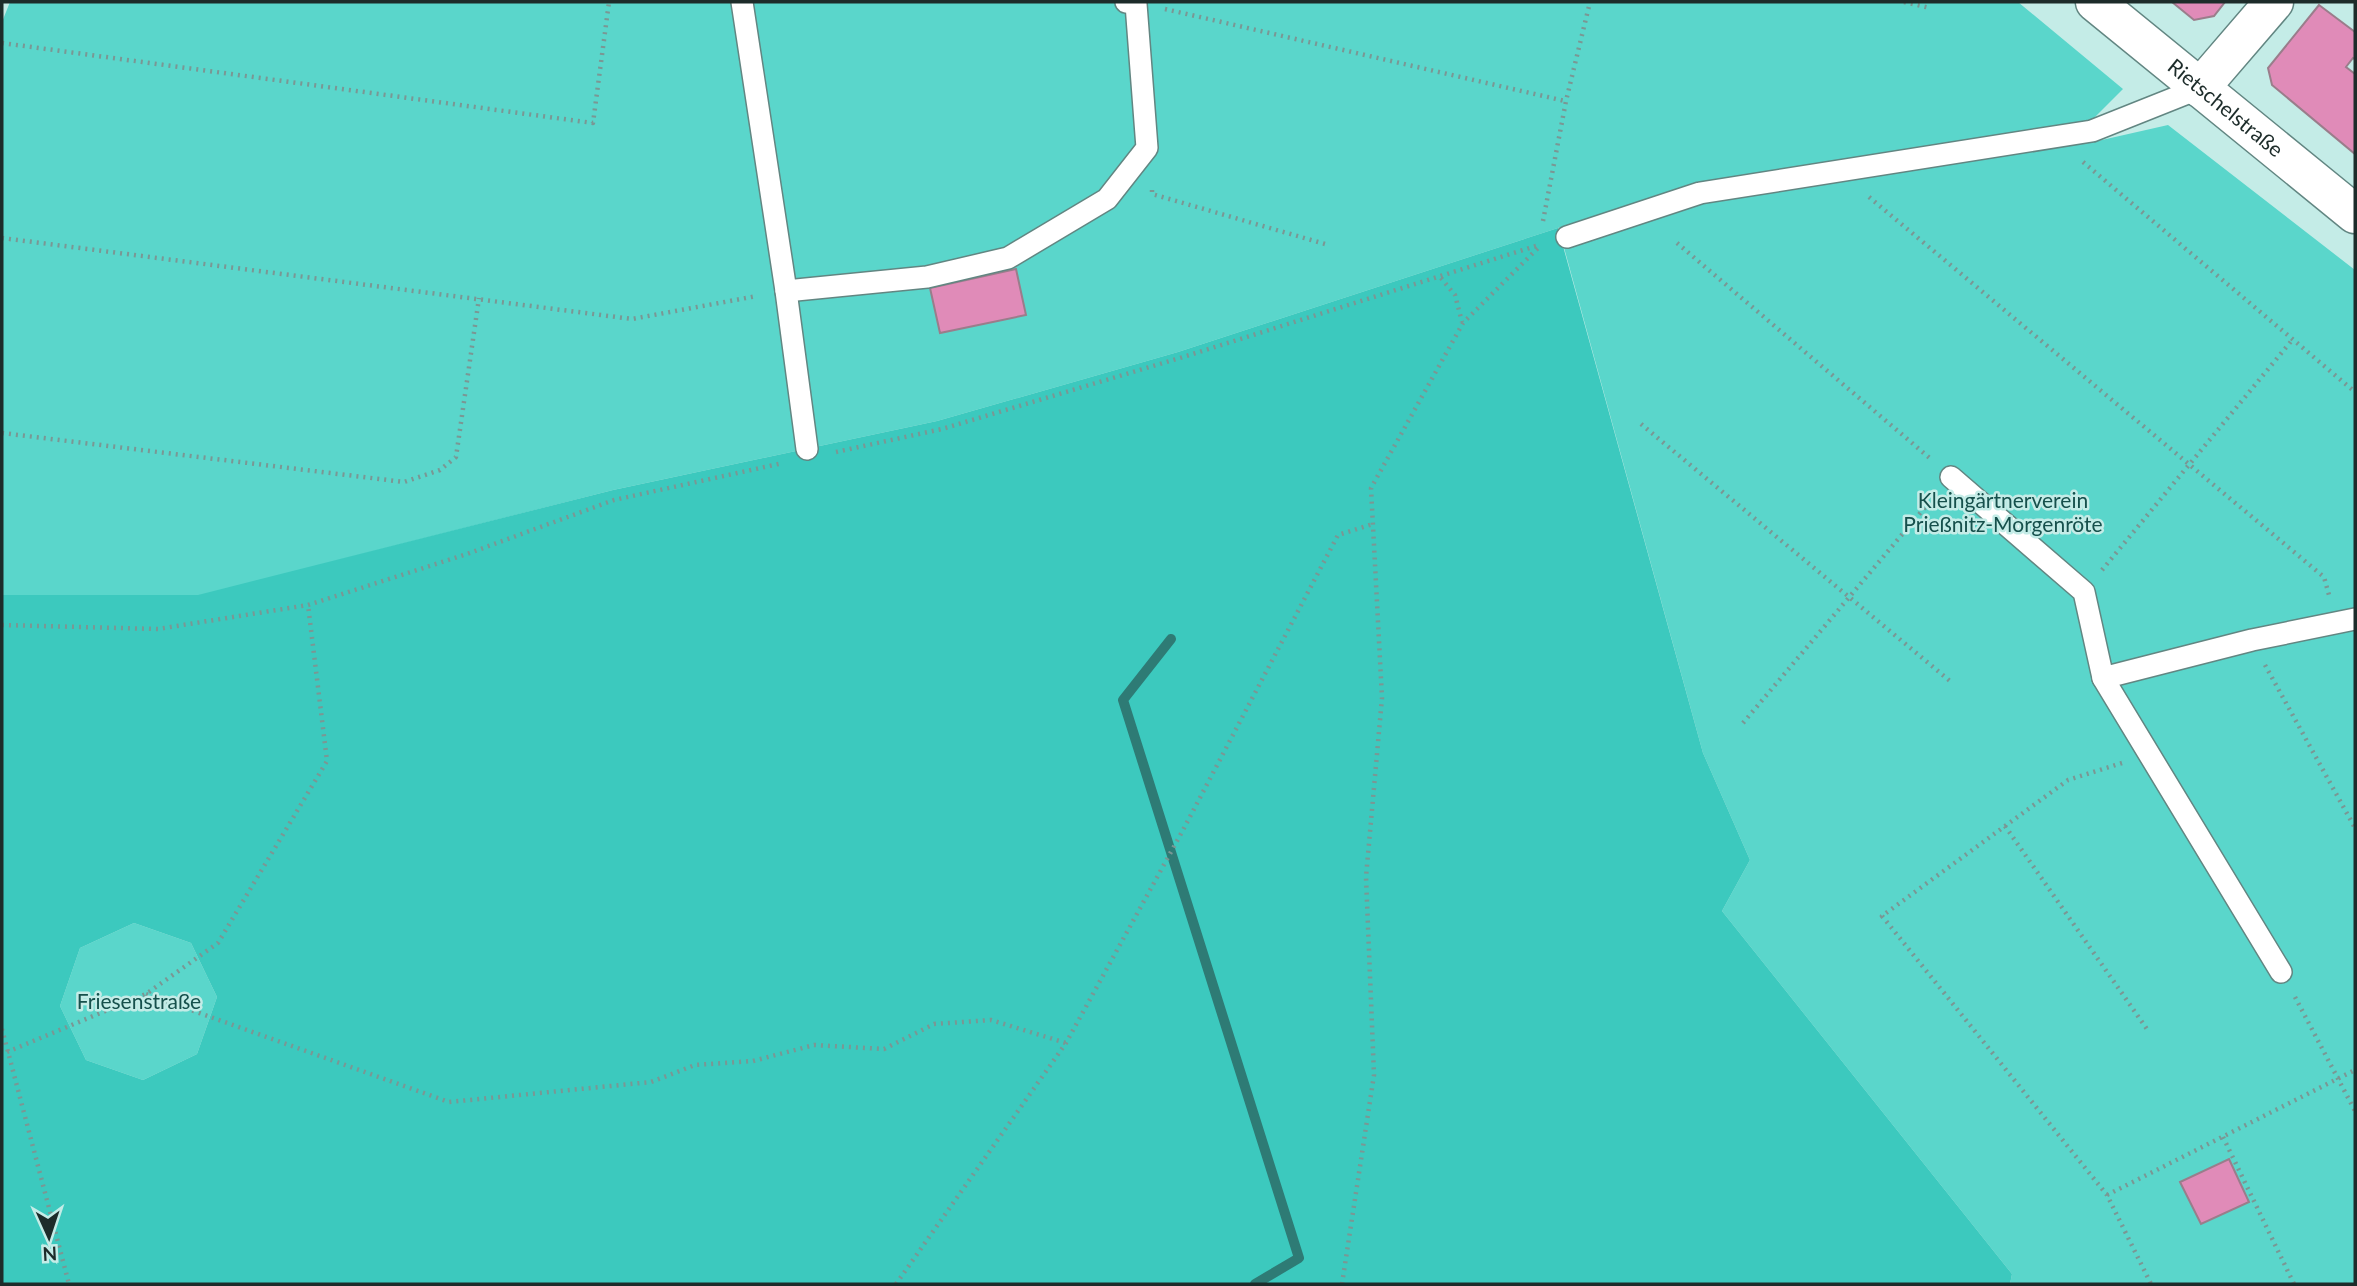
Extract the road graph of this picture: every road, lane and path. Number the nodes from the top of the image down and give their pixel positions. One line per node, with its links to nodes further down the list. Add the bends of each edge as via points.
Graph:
1 (610, 2): 9 (path, via 593,123)
2 (742, 2): 23 (lane)
3 (1590, 2): 11 (path)
4 (1904, 2): 8 (path)
5 (2095, 2): 10 (street, Rietschelstraße)
6 (2274, 2): 10 (street)
7 (1131, 3): 11 (path); 13 (lane)
8 (1930, 8)
9 (2, 43)
10 (2200, 88): 12 (lane, via 2092,131); 15 (street, Rietschelstraße)
11 (1566, 101): 16 (path)
12 (2052, 137): 17 (lane, via 1700,193); 26 (path)
13 (1147, 148): 20 (path, via 1152,194); 23 (lane, via 1107,199 1008,258 927,277)
14 (1869, 197): 31 (path)
15 (2355, 214)
16 (1542, 227)
17 (1567, 237)
18 (2, 238): 24 (path)
19 (1677, 243): 32 (path)
20 (1325, 244)
21 (1543, 244): 25 (path)
22 (1441, 278): 25 (path, via 1455,295)
23 (786, 291): 24 (path, via 632,319); 30 (lane)
24 (479, 298): 29 (path, via 456,457 440,471 404,482)
25 (1462, 323): 33 (path, via 1371,488)
26 (2293, 339): 27 (path); 31 (path)
27 (2355, 392)
28 (1641, 424): 35 (path)
29 (2, 433)
30 (807, 449)
31 (2190, 463): 34 (path); 37 (path, via 2324,577)
32 (1951, 477): 34 (lane); 35 (path)
33 (1373, 524): 49 (path, via 1338,535); 58 (path, via 1382,698 1366,877 1374,1075)
34 (2084, 592): 39 (lane)
35 (1849, 598): 40 (path); 41 (path)
36 (308, 605): 46 (path, via 327,761 218,943)
37 (2346, 622): 38 (lane)
38 (2252, 640): 39 (lane); 44 (path)
39 (2103, 678): 42 (lane)
40 (1950, 681)
41 (1744, 723)
42 (2149, 754): 43 (path, via 2068,779); 45 (lane)
43 (2005, 825): 48 (path); 55 (path, via 1882,916)
44 (2355, 828)
45 (2281, 972): 52 (path)
46 (146, 994): 49 (path, via 449,1102 651,1082 695,1065 753,1062 814,1045 884,1049 934,1024 991,1020); 50 (path)
47 (2, 1029): 50 (path)
48 (2149, 1032)
49 (1066, 1043): 57 (path)
50 (7, 1052): 56 (path)
51 (2355, 1070): 52 (path)
52 (2339, 1078): 53 (path); 54 (path)
53 (2355, 1111)
54 (2223, 1137): 55 (path); 60 (path)
55 (2107, 1195): 59 (path)
56 (69, 1284)
57 (896, 1284)
58 (1342, 1284)
59 (2151, 1284)
60 (2294, 1284)

